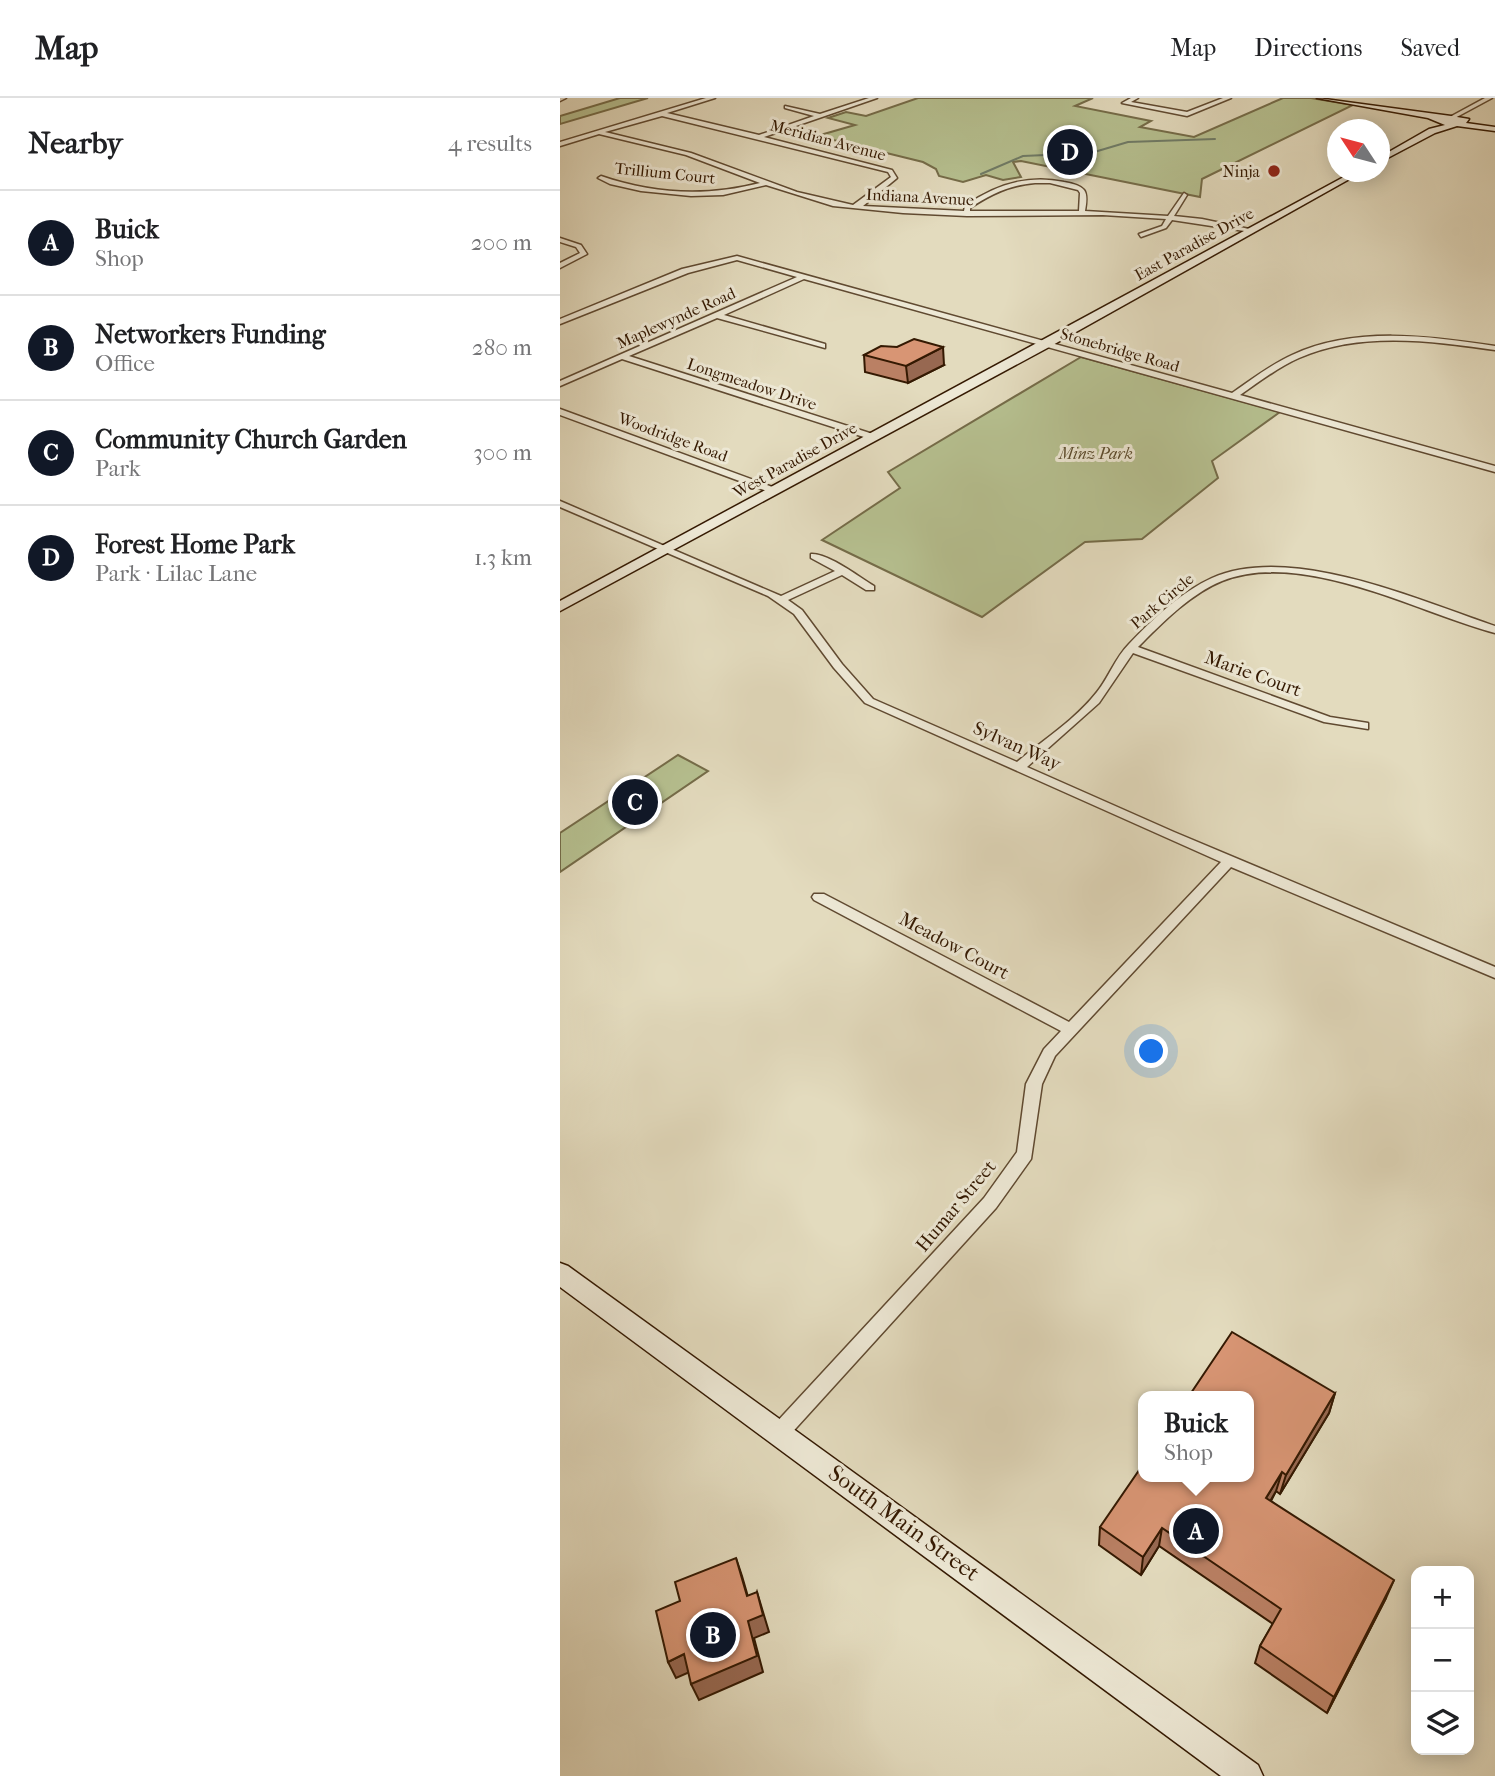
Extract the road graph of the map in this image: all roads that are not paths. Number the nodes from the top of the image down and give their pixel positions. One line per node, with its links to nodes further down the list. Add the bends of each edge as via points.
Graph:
1 (712, 98): 10 (street)
2 (874, 98): 11 (street)
3 (1135, 98): 7 (street, via 1125,103 1182,115)
4 (1207, 98): 7 (street)
5 (1321, 98): 12 (street)
6 (1489, 98): 9 (street)
7 (1225, 99)
8 (787, 107): 11 (street)
9 (1475, 107): 12 (street); 12 (street)
10 (662, 114): 15 (street); 16 (street, Meridian Avenue)
11 (820, 117): 16 (street)
12 (1452, 121): 13 (street); 14 (street); 14 (street)
13 (1495, 129)
14 (1432, 131): 18 (street)
15 (598, 132): 17 (street); 21 (street, Indiana Avenue, via 699,157)
16 (761, 136): 23 (street, Meridian Avenue, via 890,171 895,177 891,183)
17 (560, 144)
18 (1390, 154)
19 (601, 178): 21 (street, Trillium Court, via 627,186 698,193)
20 (1340, 182): 27 (street, East Paradise Drive)
21 (766, 183): 23 (street, Indiana Avenue, via 814,201)
22 (1184, 195): 26 (street)
23 (857, 207): 25 (street, Indiana Avenue)
24 (1082, 213): 25 (street, Indiana Avenue, via 1031,219); 25 (street, via 1080,189 1032,180 989,191 967,207); 26 (street, Indiana Avenue)
25 (967, 214)
26 (1173, 216): 27 (street, Indiana Avenue); 28 (street, via 1158,231)
27 (1251, 230): 34 (street, East Paradise Drive)
28 (1141, 235)
29 (560, 240): 30 (street, via 579,246 584,254)
30 (560, 266)
31 (803, 277): 32 (street, Maplewynde Road); 33 (street, Stonebridge Road, via 737,258 685,271); 34 (street, Stonebridge Road)
32 (716, 314): 35 (street); 37 (street, Maplewynde Road)
33 (560, 322)
34 (1047, 344): 39 (street, Stonebridge Road); 41 (street, West Paradise Drive)
35 (822, 346)
36 (1495, 348): 39 (street, via 1406,338 1336,344 1285,361)
37 (623, 356): 38 (street, Maplewynde Road); 41 (street, Longmeadow Drive)
38 (560, 383)
39 (1234, 396): 42 (street, Stonebridge Road)
40 (560, 412): 43 (street, Woodridge Road)
41 (873, 438): 43 (street, West Paradise Drive)
42 (1495, 469)
43 (775, 491): 45 (street, West Paradise Drive)
44 (562, 506): 45 (street, Sylvan Way)
45 (668, 548): 49 (street, Sylvan Way); 50 (street, West Paradise Drive)
46 (815, 556): 47 (street)
47 (843, 571): 48 (street); 49 (street)
48 (870, 588)
49 (780, 600): 54 (street, Sylvan Way, via 799,612 869,701)
50 (560, 607)
51 (1495, 630): 52 (street, Park Circle, via 1317,573 1266,568 1221,577 1202,587)
52 (1131, 648): 53 (street, Marie Court, via 1328,720); 54 (street, Park Circle, via 1097,699)
53 (1364, 726)
54 (1019, 767): 55 (street, Sylvan Way)
55 (1230, 860): 57 (street, Sylvan Way); 58 (street, Humar Street)
56 (819, 897): 58 (street, Meadow Court)
57 (1495, 973)
58 (1070, 1029): 60 (street, Humar Street, via 1040,1068 1034,1084 1025,1154 990,1203)
59 (560, 1273): 60 (main road, South Main Street)
60 (780, 1432): 61 (main road, South Main Street)
61 (1247, 1776)

